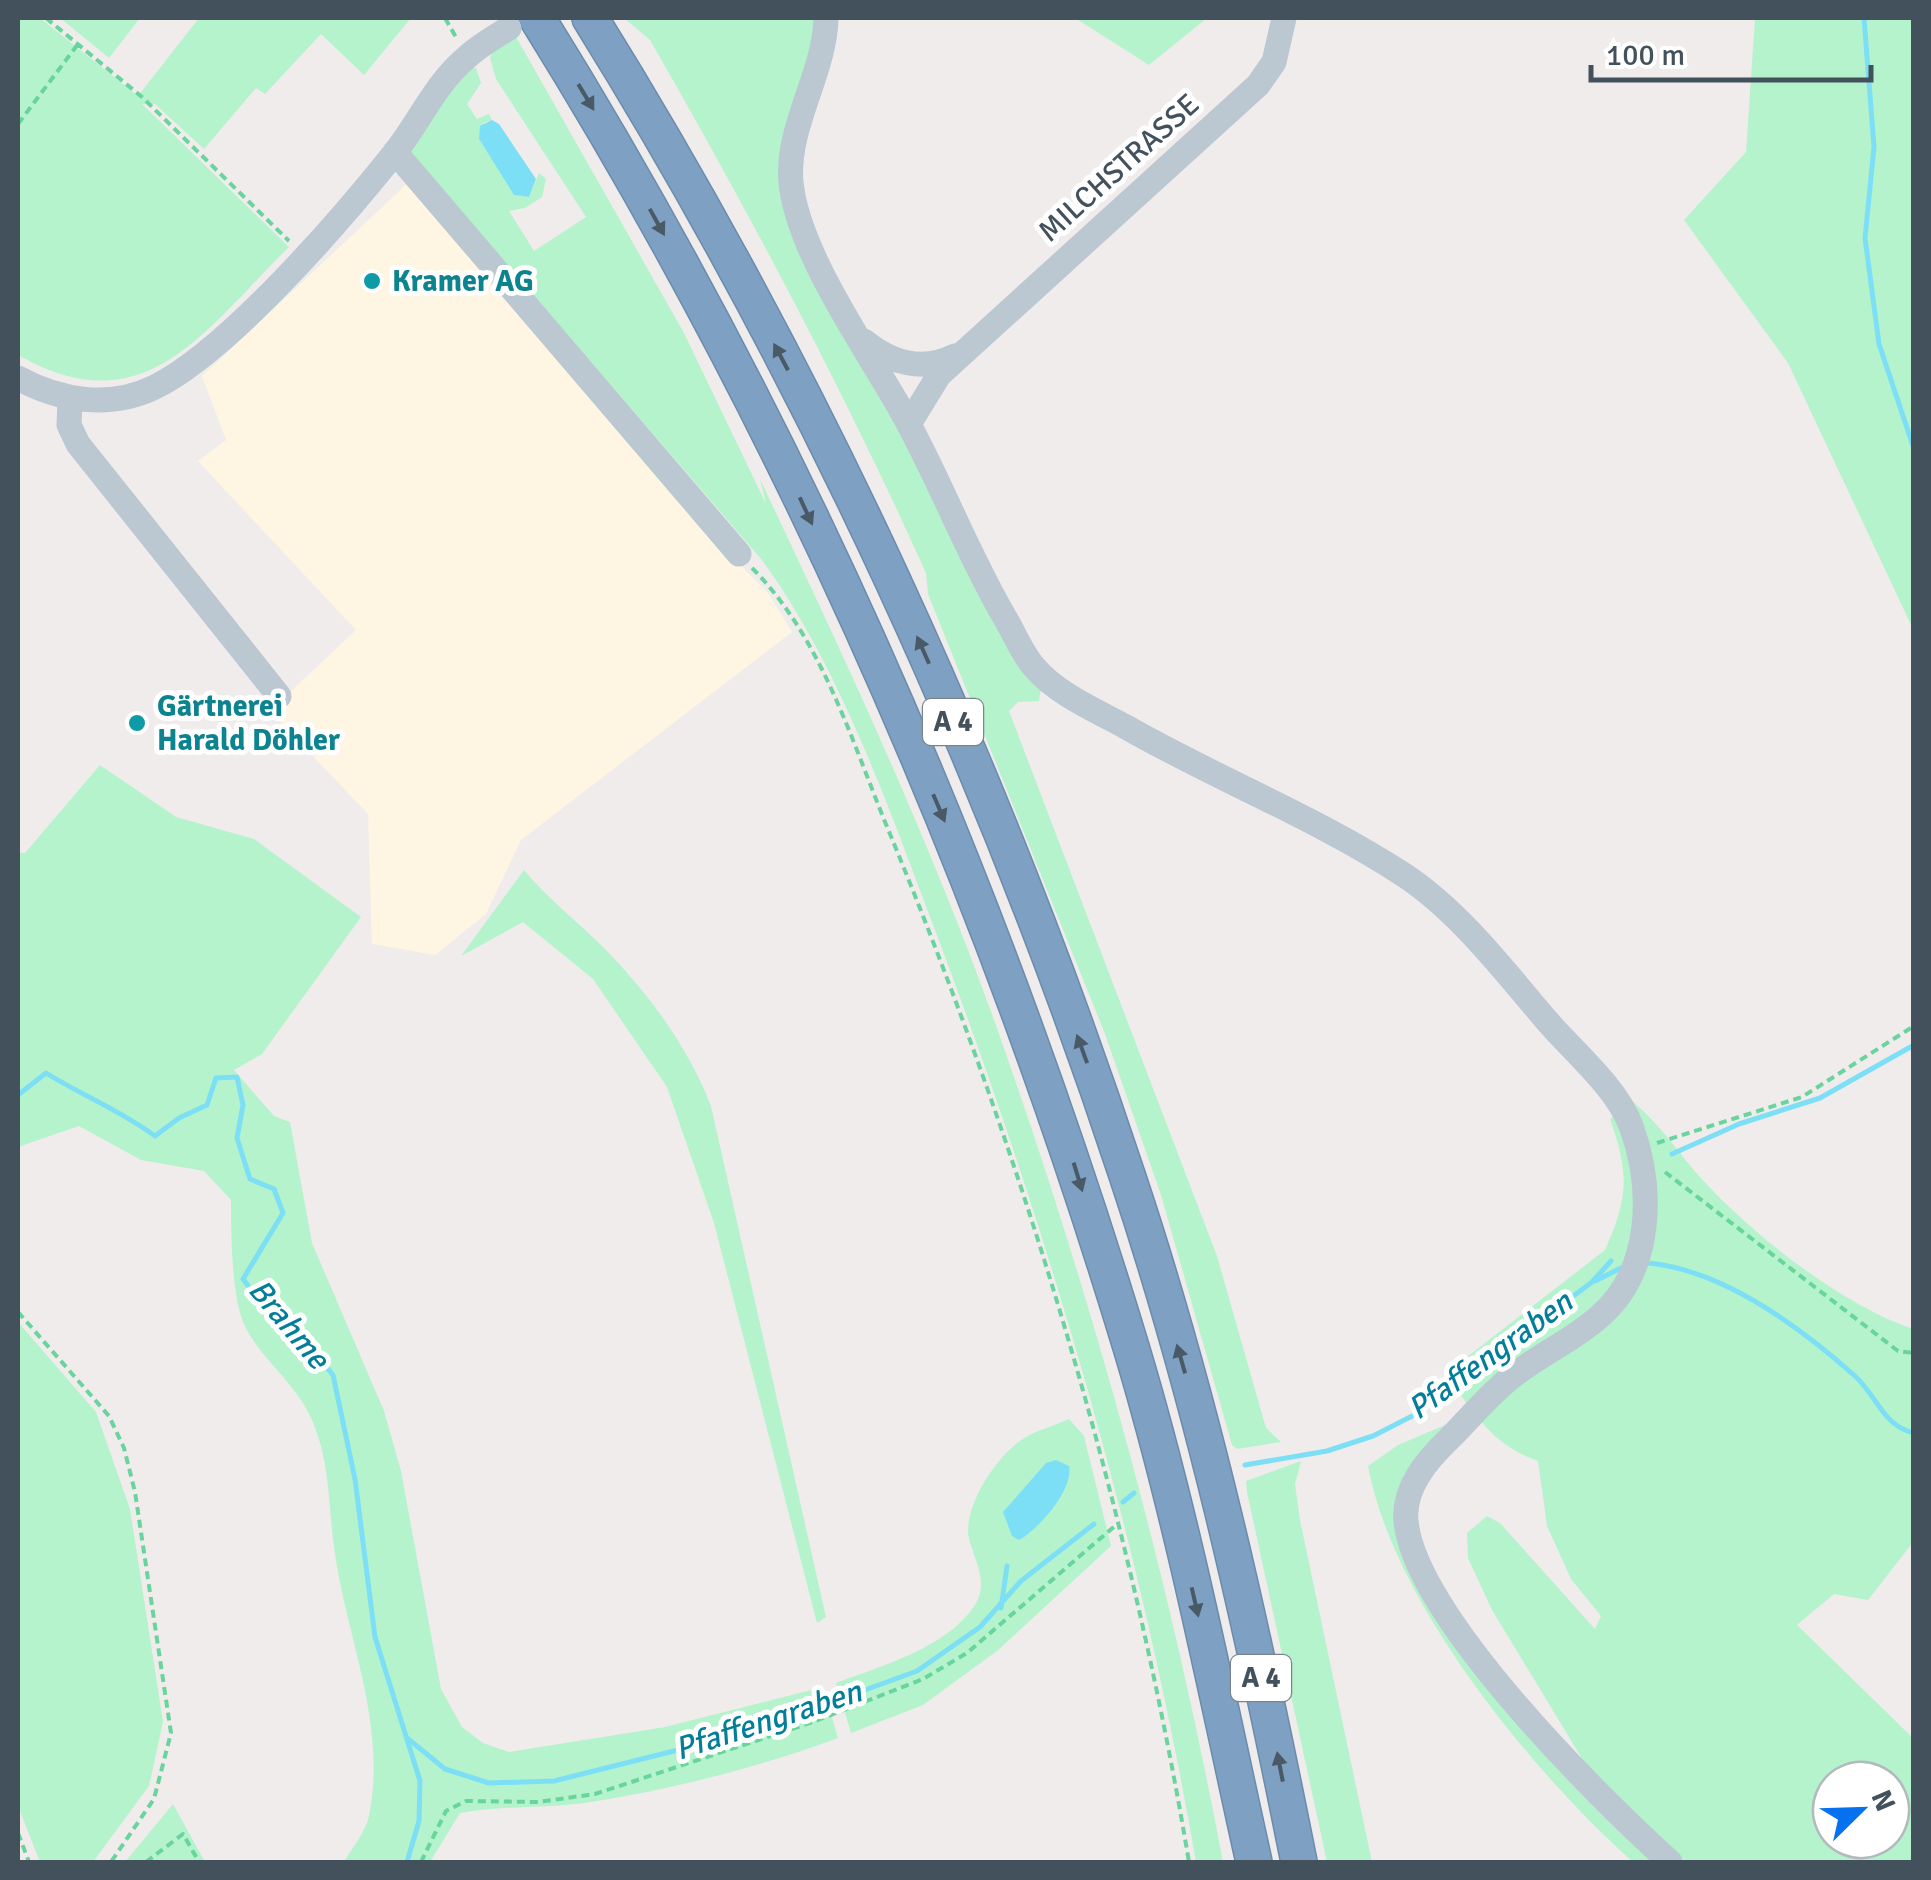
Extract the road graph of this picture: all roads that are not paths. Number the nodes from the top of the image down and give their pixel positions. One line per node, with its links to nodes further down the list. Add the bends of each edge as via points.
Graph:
1 (826, 18): 6 (street, via 826,46 790,176 810,248)
2 (1284, 18): 7 (street, MILCHSTRASSE, via 1274,62 1258,85)
3 (523, 22): 5 (street, via 467,56); 13 (highway, A 4, one-way to 13, via 562,57 758,407 984,914 1065,1137 1164,1464)
4 (595, 25): 14 (highway, A 4, one-way to 4, via 1219,1495 1128,1177 996,822 924,652 792,378)
5 (395, 152): 9 (street, via 300,260 184,370 122,398); 11 (street)
6 (861, 339): 7 (street, MILCHSTRASSE, via 910,364 937,365); 10 (street)
7 (969, 349): 10 (street, MILCHSTRASSE, via 926,391)
8 (18, 378): 9 (street)
9 (70, 400): 12 (street, via 68,426 78,444)
10 (909, 424): 15 (street, via 984,582 1036,669 1208,774 1408,878 1460,924 1628,1117 1641,1156 1641,1251 1620,1295 1600,1317 1509,1379 1427,1461 1408,1498 1406,1520 1445,1610 1523,1714 1594,1794)
11 (739, 554)
12 (278, 696)
13 (1254, 1862)
14 (1299, 1862)
15 (1670, 1862)

